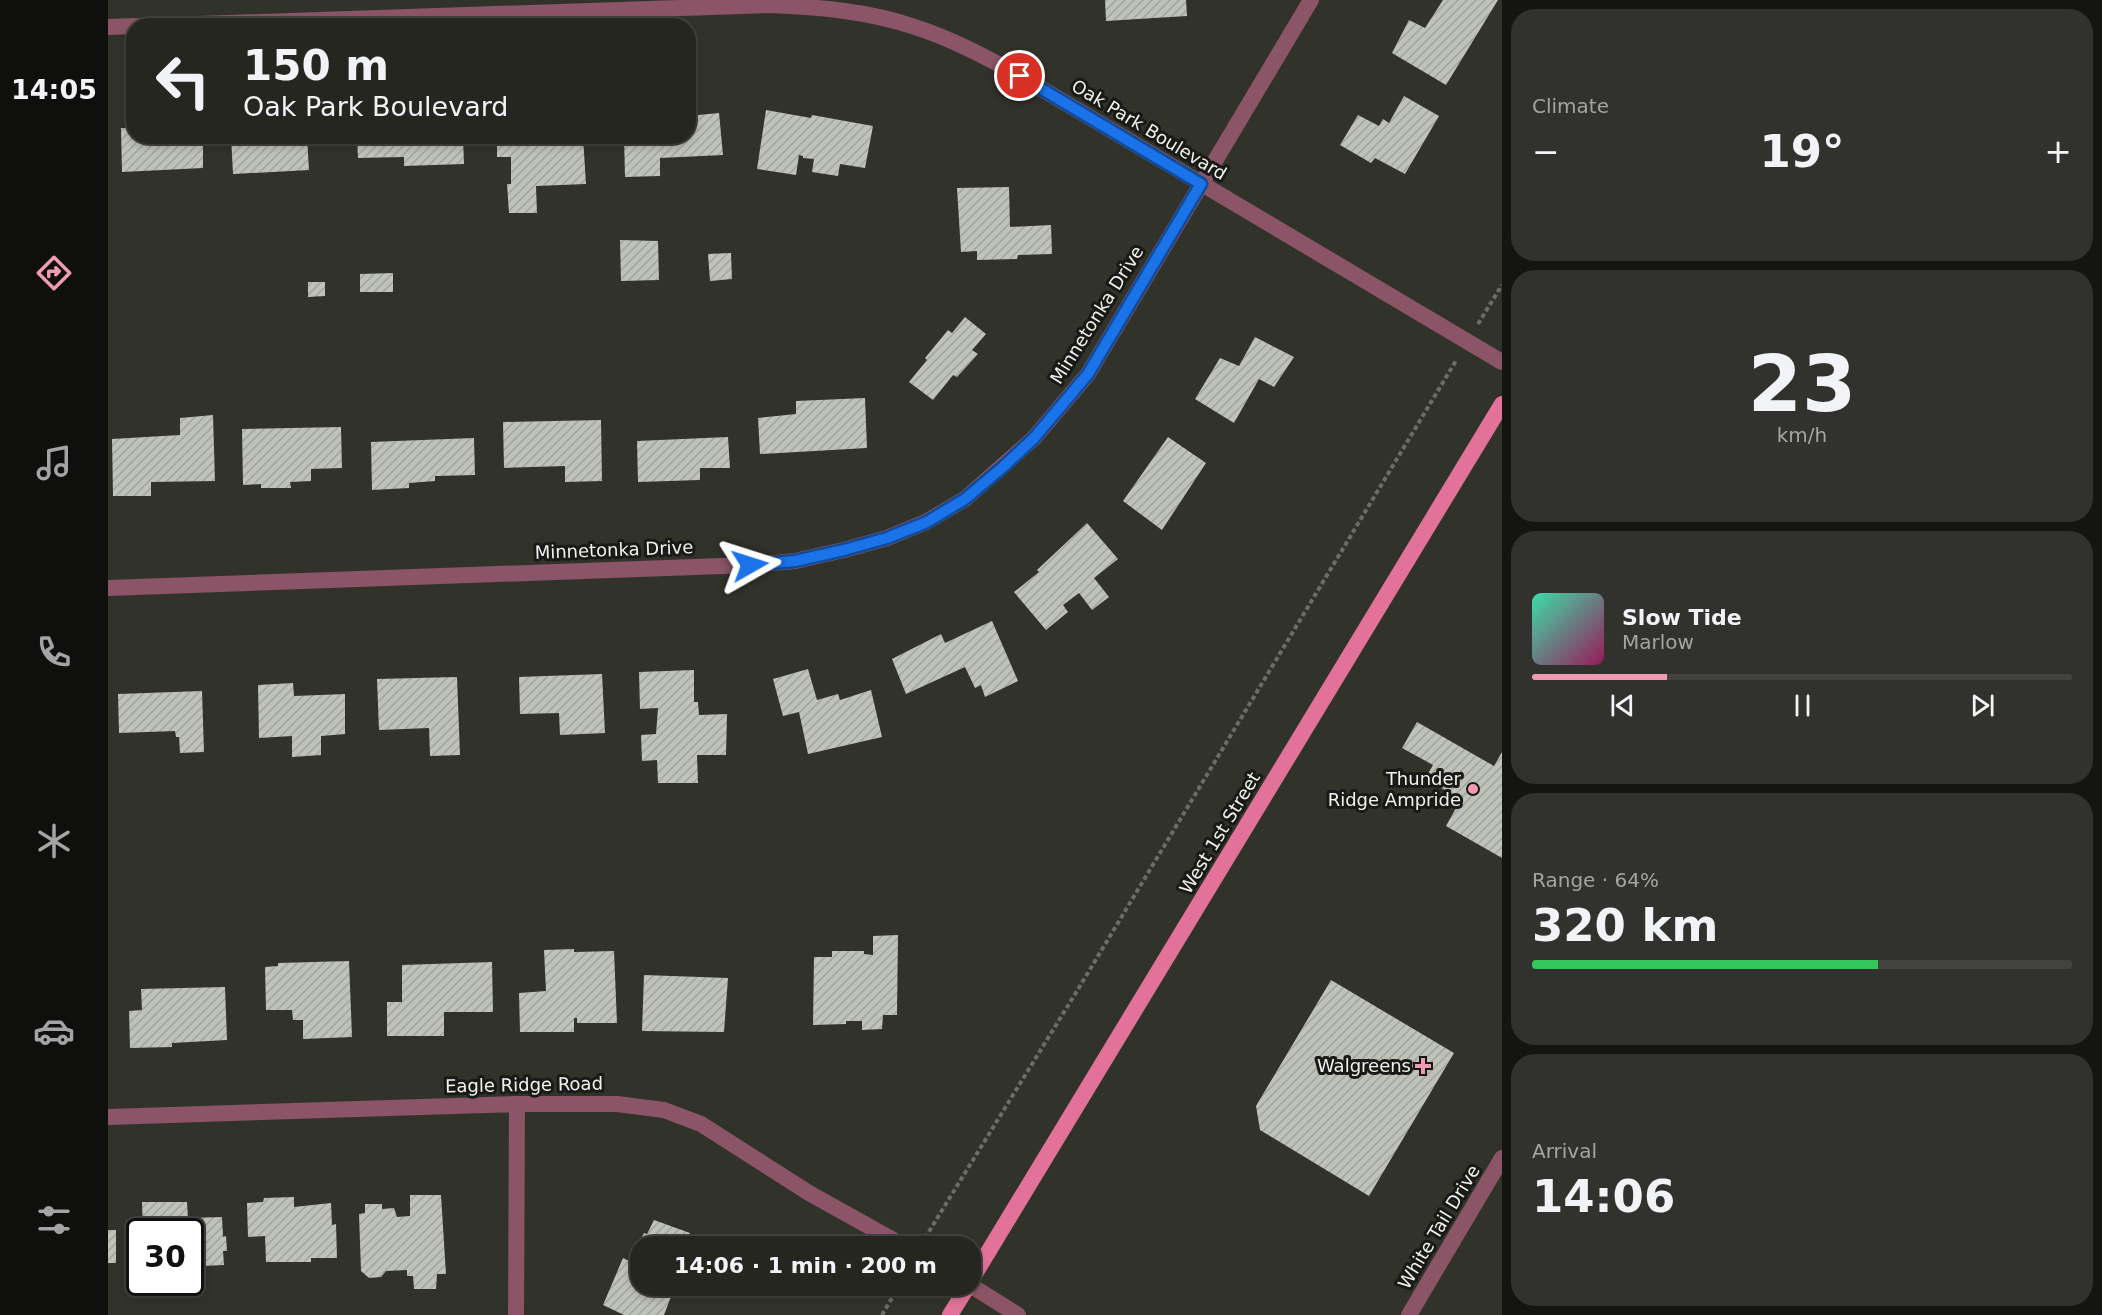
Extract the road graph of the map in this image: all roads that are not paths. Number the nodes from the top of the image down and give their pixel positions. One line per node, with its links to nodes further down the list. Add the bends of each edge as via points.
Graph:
1 (1311, 0): 5 (street, Minnetonka Drive)
2 (370, 18): 5 (street, Oak Park Boulevard, via 721,6 813,6 864,15 914,27 968,48)
3 (126, 26): 4 (street, Oak Park Boulevard)
4 (108, 27)
5 (1201, 184): 6 (street, Oak Park Boulevard); 8 (street, Minnetonka Drive, via 1088,374 1041,429 965,499 927,522 887,538 795,561 750,565)
6 (1502, 362)
7 (1502, 404): 13 (main road, West 1st Street)
8 (108, 588)
9 (518, 1104): 10 (street, Eagle Ridge Road); 12 (street, Eagle Ridge Road, via 617,1104 664,1110 701,1124 809,1193); 16 (street)
10 (108, 1117)
11 (1502, 1158): 19 (street, White Tail Drive)
12 (886, 1236)
13 (981, 1266)
14 (981, 1291): 18 (street)
15 (962, 1296): 17 (main road, West 1st Street)
16 (516, 1315)
17 (950, 1315)
18 (1018, 1315)
19 (1409, 1315)

